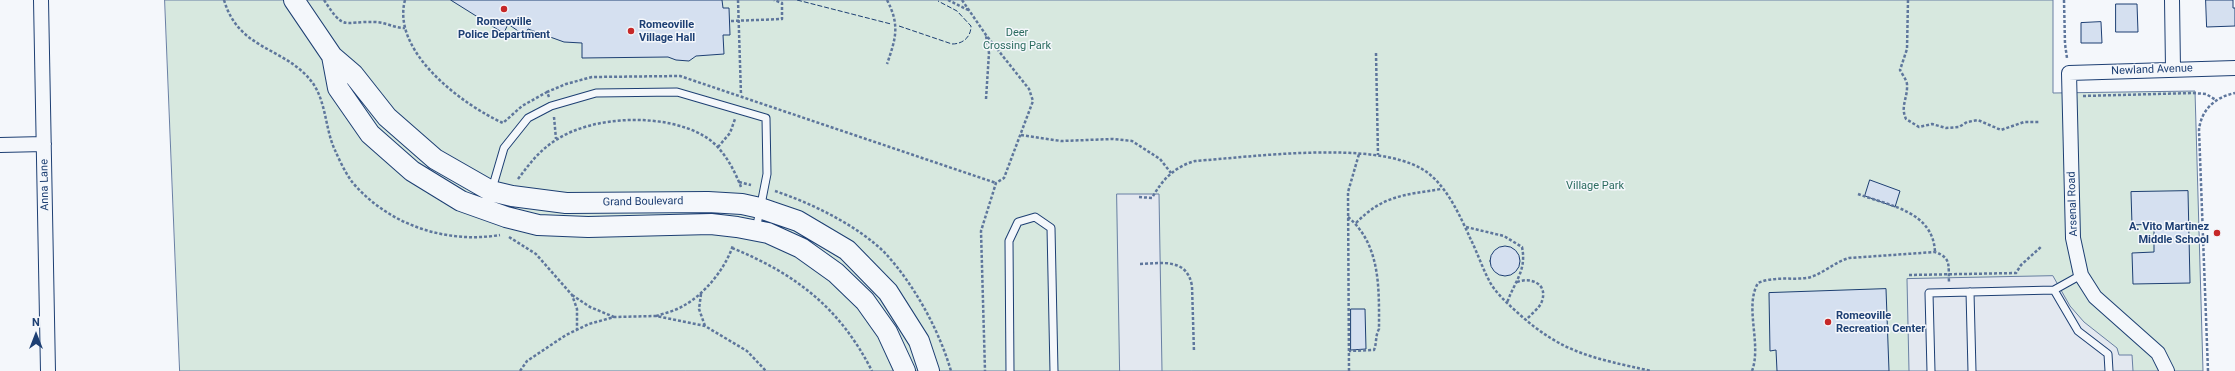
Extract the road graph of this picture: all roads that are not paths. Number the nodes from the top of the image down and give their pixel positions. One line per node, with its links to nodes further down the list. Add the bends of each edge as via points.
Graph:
1 (41, 0): 7 (street, Anna Lane)
2 (294, 0): 9 (street, Grand Boulevard, via 332,56 353,74 387,118)
3 (2172, 0): 4 (street)
4 (2172, 68): 5 (street, Newland Avenue); 6 (street, Newland Avenue)
5 (2235, 68)
6 (2070, 73): 12 (street, Arsenal Road, via 2073,238)
7 (44, 144): 8 (street); 15 (street, Anna Lane)
8 (0, 145)
9 (489, 200): 10 (street, Grand Boulevard, via 512,196 566,203 708,202); 10 (lane, via 504,148 528,118 551,106 596,93 677,92 766,118 767,174); 11 (street, Grand Boulevard, via 504,226 711,224)
10 (751, 206): 11 (lane); 17 (street, Grand Boulevard, via 798,221 847,250 888,292 919,340)
11 (746, 229): 16 (street, Grand Boulevard, via 768,234 801,248 836,272 865,301 887,332)
12 (2081, 275): 13 (lane); 23 (street, Arsenal Road, via 2095,297 2158,353)
13 (2054, 290): 14 (lane); 22 (lane, via 2078,331 2108,354)
14 (1970, 292): 20 (lane, via 1929,292); 21 (lane)
15 (48, 371)
16 (905, 371)
17 (929, 371)
18 (1010, 371): 19 (lane, via 1009,241 1018,222 1035,217 1051,228)
19 (1054, 371)
20 (1931, 371)
21 (1972, 371)
22 (2109, 371)
23 (2168, 371)

